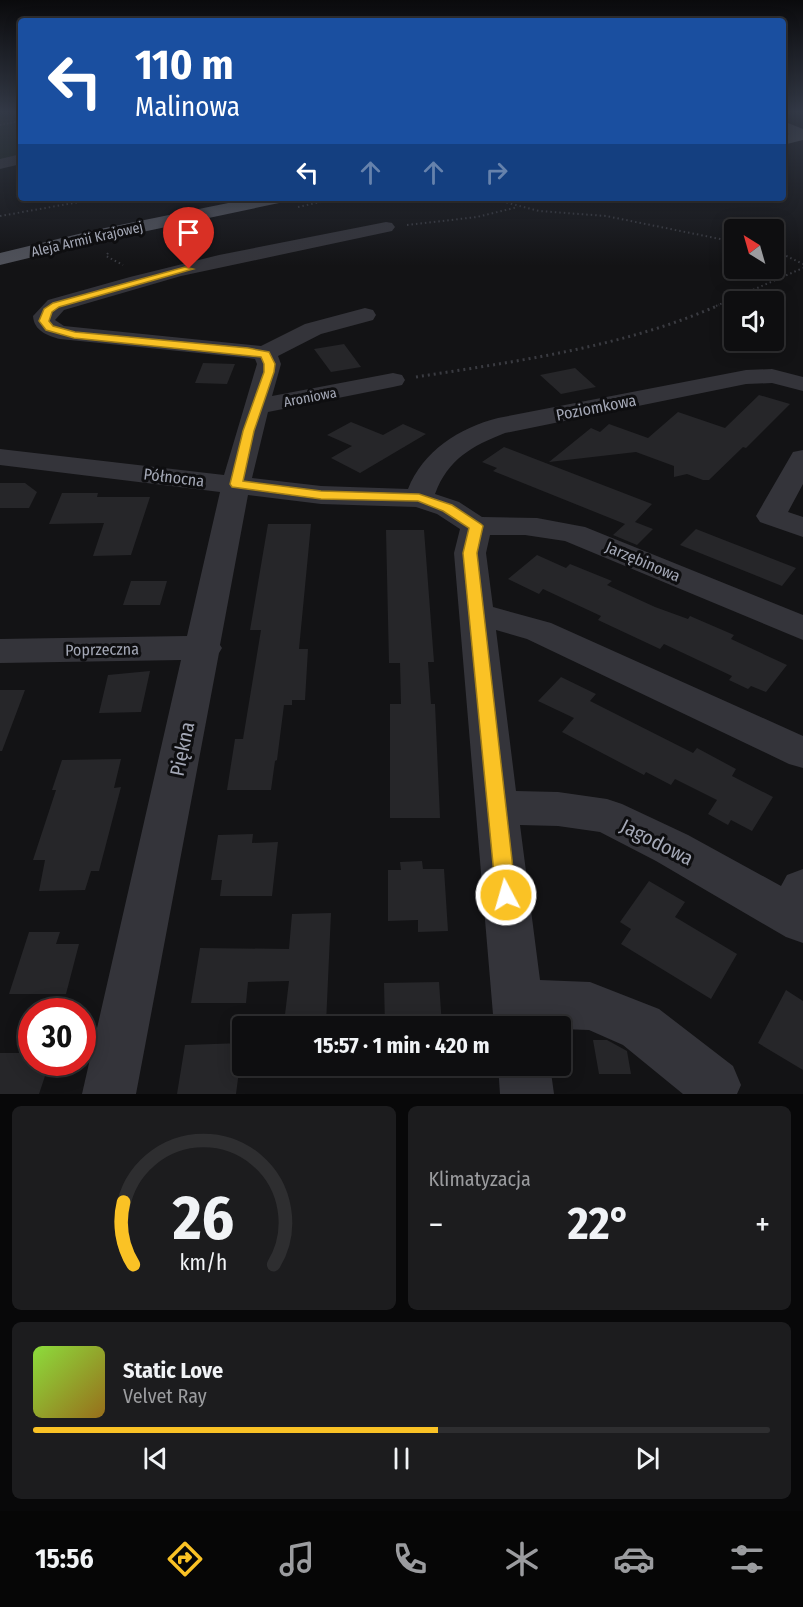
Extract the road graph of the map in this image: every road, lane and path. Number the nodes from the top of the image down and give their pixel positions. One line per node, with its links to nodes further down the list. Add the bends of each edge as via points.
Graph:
1 (85, 201): 6 (path)
2 (215, 201): 9 (main road, Aleja Armii Krajowej)
3 (264, 201): 11 (main road, Aleja Armii Krajowej)
4 (499, 201): 5 (path)
5 (519, 207): 7 (path, via 477,217); 8 (path, via 606,216)
6 (0, 216)
7 (386, 227): 14 (street, via 150,279 56,305 44,316 50,328 74,335)
8 (724, 240)
9 (0, 248)
10 (784, 256): 12 (path)
11 (0, 259)
12 (803, 266): 15 (path, via 698,314 586,347)
13 (365, 315): 14 (street, via 316,328)
14 (265, 354): 17 (street, Aroniowa, via 269,372)
15 (393, 380): 17 (street, Aroniowa)
16 (803, 384): 21 (street, Poziomkowa, via 772,376 746,377 498,426 474,435 448,454 429,473)
17 (258, 405): 20 (street, Piękna)
18 (0, 457): 20 (street, Północna)
19 (803, 458): 23 (street, via 771,516)
20 (236, 484): 21 (street, Północna, via 321,495); 26 (street, Piękna)
21 (419, 498): 22 (street, Północna, via 448,508)
22 (476, 526): 24 (street, via 470,553); 25 (street, Jarzębinowa, via 516,524 574,534)
23 (803, 528)
24 (477, 618): 28 (street, via 493,618 539,631); 29 (street)
25 (803, 628)
26 (204, 648): 27 (street, Poprzeczna); 34 (street, Piękna)
27 (0, 651)
28 (803, 753)
29 (498, 808): 30 (street, Jagodowa, via 558,808 607,816); 31 (street)
30 (799, 909)
31 (518, 1015): 33 (street, via 590,1006 641,1027)
32 (525, 1076): 35 (street)
33 (714, 1085)
34 (109, 1094)
35 (527, 1094)

